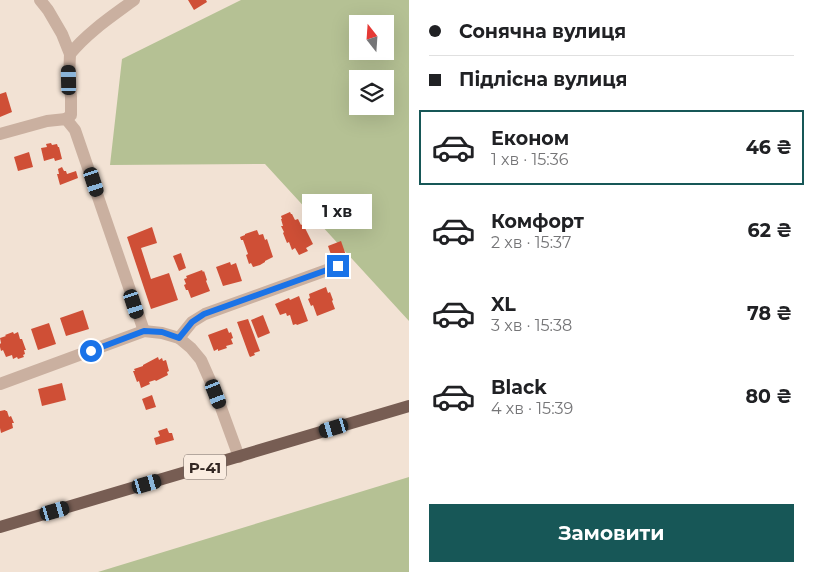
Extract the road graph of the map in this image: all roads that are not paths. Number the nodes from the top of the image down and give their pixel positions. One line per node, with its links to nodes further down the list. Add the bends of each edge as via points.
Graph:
1 (40, 0): 3 (street, via 62,34)
2 (134, 0): 3 (street, via 92,31)
3 (70, 54): 4 (street, via 71,115)
4 (66, 119): 5 (street); 7 (street, via 75,130)
5 (0, 134)
6 (338, 266): 8 (street, via 204,314 192,322)
7 (144, 331): 8 (street, via 162,332); 9 (street)
8 (179, 338): 11 (street, via 200,360)
9 (0, 384)
10 (409, 406): 11 (main road, Р-41)
11 (239, 457): 12 (main road, Р-41)
12 (0, 527)

